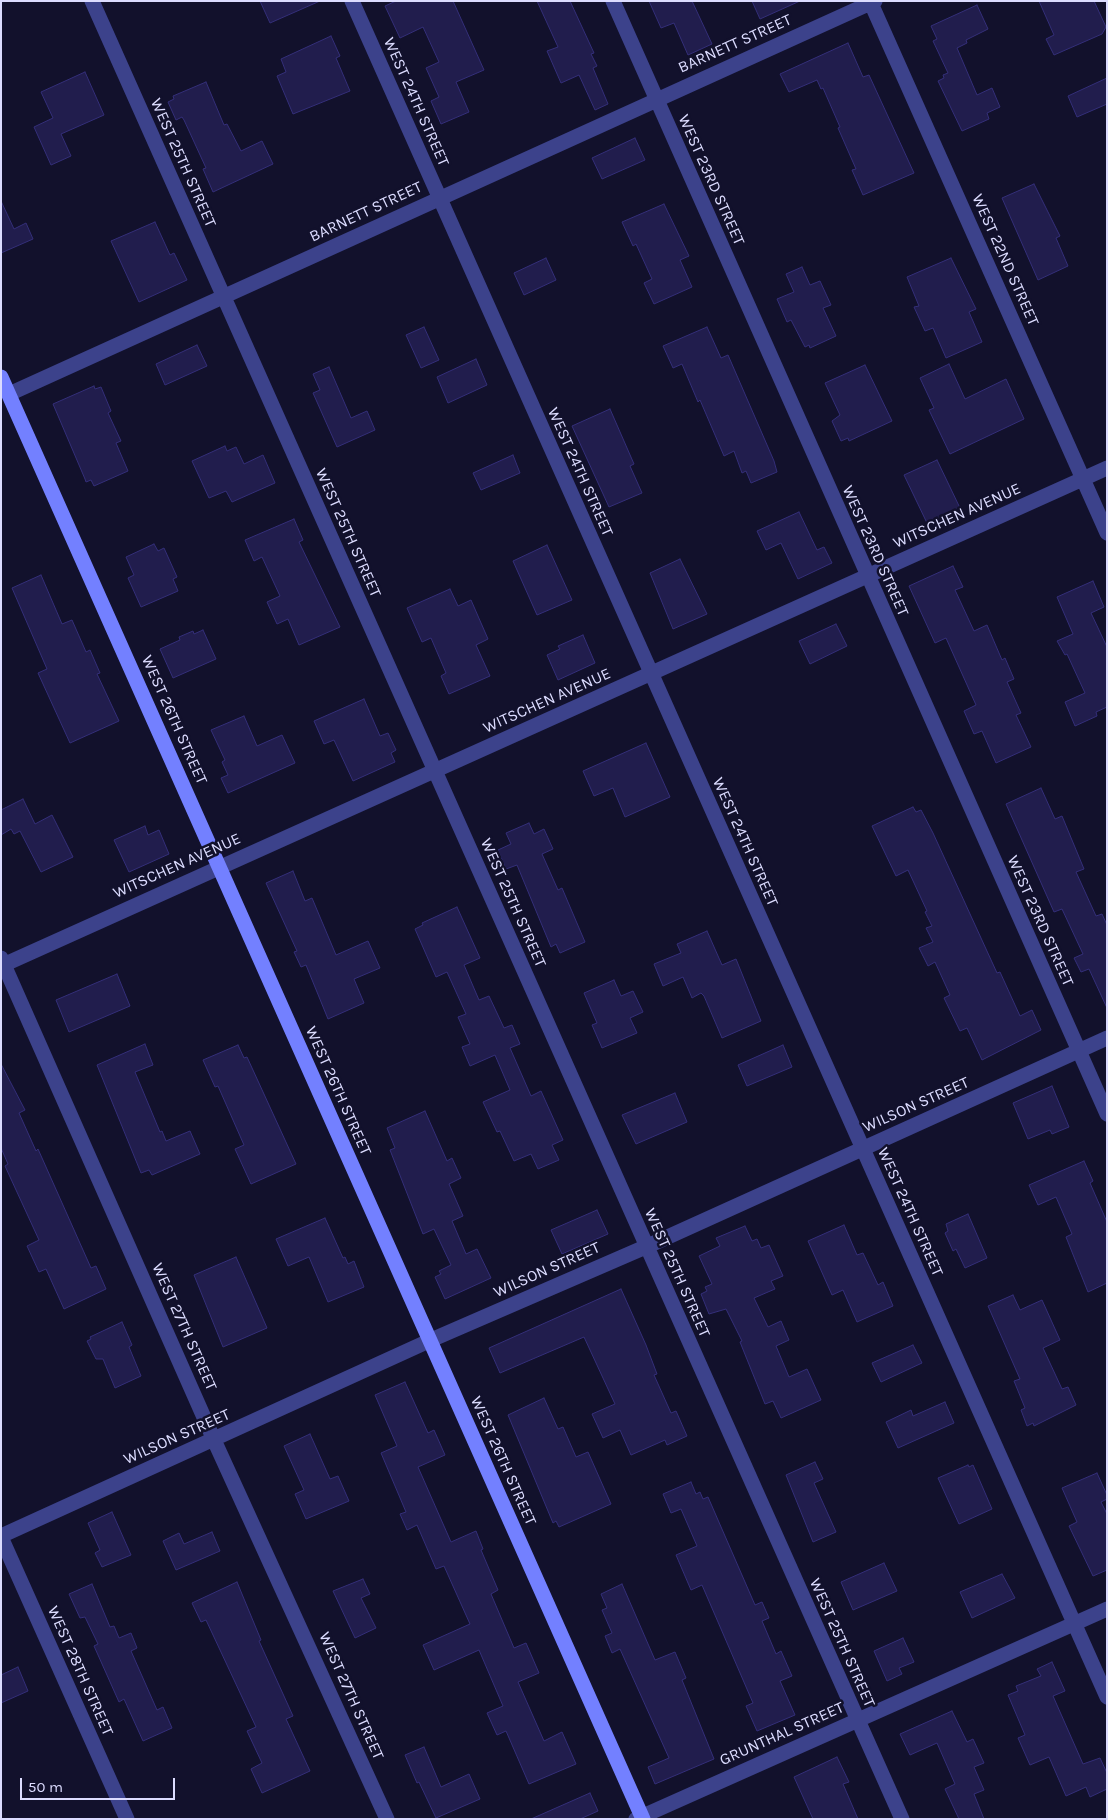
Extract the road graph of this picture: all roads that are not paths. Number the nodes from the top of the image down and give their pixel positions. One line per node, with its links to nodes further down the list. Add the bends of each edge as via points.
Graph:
1 (92, 1): 7 (street, WEST 25TH STREET)
2 (352, 1): 6 (street, WEST 24TH STREET)
3 (613, 1): 5 (street, WEST 23RD STREET)
4 (872, 2): 5 (street, BARNETT STREET); 11 (street, WEST 22ND STREET)
5 (656, 99): 6 (street, BARNETT STREET); 13 (street, WEST 23RD STREET)
6 (439, 197): 7 (street, BARNETT STREET); 14 (street, WEST 24TH STREET)
7 (224, 297): 9 (street, BARNETT STREET); 15 (street, WEST 25TH STREET)
8 (1, 377): 9 (main road, WEST 26TH STREET)
9 (9, 394): 16 (main road, WEST 26TH STREET)
10 (1107, 468): 11 (street, WITSCHEN AVENUE)
11 (1083, 479): 12 (street, WEST 22ND STREET); 13 (street, WITSCHEN AVENUE)
12 (1107, 533)
13 (867, 576): 14 (street, WITSCHEN AVENUE); 19 (street, WEST 23RD STREET)
14 (651, 673): 15 (street, WITSCHEN AVENUE); 21 (street, WEST 24TH STREET)
15 (435, 770): 16 (street, WITSCHEN AVENUE); 22 (street, WEST 25TH STREET)
16 (220, 866): 17 (street, WITSCHEN AVENUE); 23 (main road, WEST 26TH STREET)
17 (2, 963): 24 (street, WEST 27TH STREET)
18 (1107, 1038): 19 (street, WILSON STREET)
19 (1079, 1051): 20 (street, WEST 23RD STREET); 21 (street, WILSON STREET)
20 (1107, 1114)
21 (862, 1148): 22 (street, WILSON STREET); 27 (street, WEST 24TH STREET)
22 (646, 1246): 23 (street, WILSON STREET); 29 (street, WEST 25TH STREET)
23 (430, 1340): 24 (street, WILSON STREET); 30 (main road, WEST 26TH STREET)
24 (214, 1440): 25 (street, WILSON STREET); 32 (street, WEST 27TH STREET)
25 (1, 1536): 31 (street, WEST 28TH STREET)
26 (1107, 1609): 27 (street, GRUNTHAL STREET)
27 (1074, 1624): 28 (street, WEST 24TH STREET); 29 (street, GRUNTHAL STREET)
28 (1107, 1697)
29 (858, 1720): 30 (street, GRUNTHAL STREET); 33 (street, WEST 25TH STREET)
30 (640, 1818)
31 (127, 1819)
32 (387, 1819)
33 (902, 1819)

